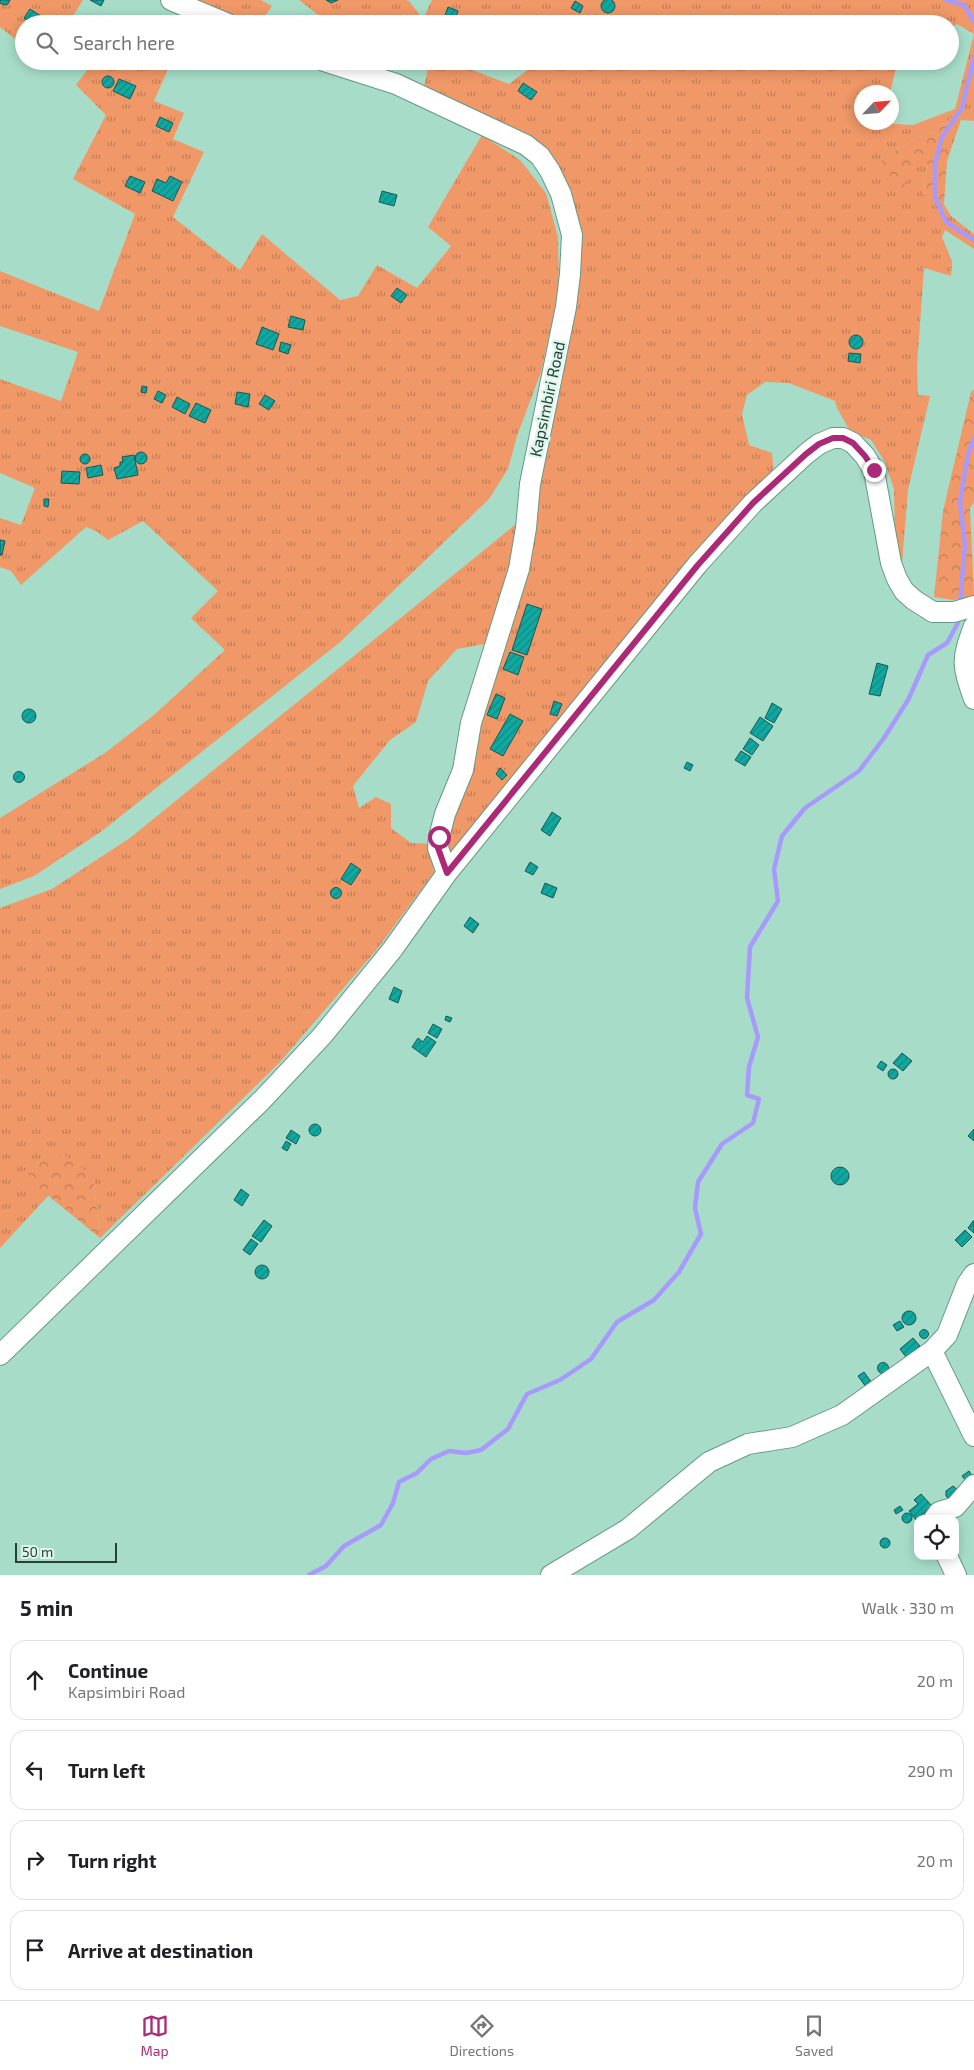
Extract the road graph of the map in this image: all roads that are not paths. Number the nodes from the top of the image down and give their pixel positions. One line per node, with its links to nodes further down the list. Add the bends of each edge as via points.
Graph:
1 (171, 0): 2 (street)
2 (207, 15)
3 (352, 70): 6 (street, Kapsimbiri Road, via 396,84 526,145 540,156 550,171 561,194 572,235 566,307 530,484 519,569 471,723 462,770 439,837 438,848)
4 (968, 613): 5 (street, via 963,665); 6 (street, via 933,612 904,591 891,563 874,470 853,443 843,438 819,444 753,503 697,566)
5 (974, 699)
6 (447, 873): 9 (street, via 392,950 322,1036 262,1100)
7 (974, 1274): 8 (street, via 947,1335)
8 (932, 1351): 10 (street); 14 (street, via 842,1416 792,1437 748,1444 709,1462 628,1529)
9 (0, 1355)
10 (974, 1436)
11 (974, 1485): 12 (street, via 956,1507)
12 (937, 1515)
13 (949, 1560): 15 (street)
14 (551, 1575)
15 (956, 1575)

